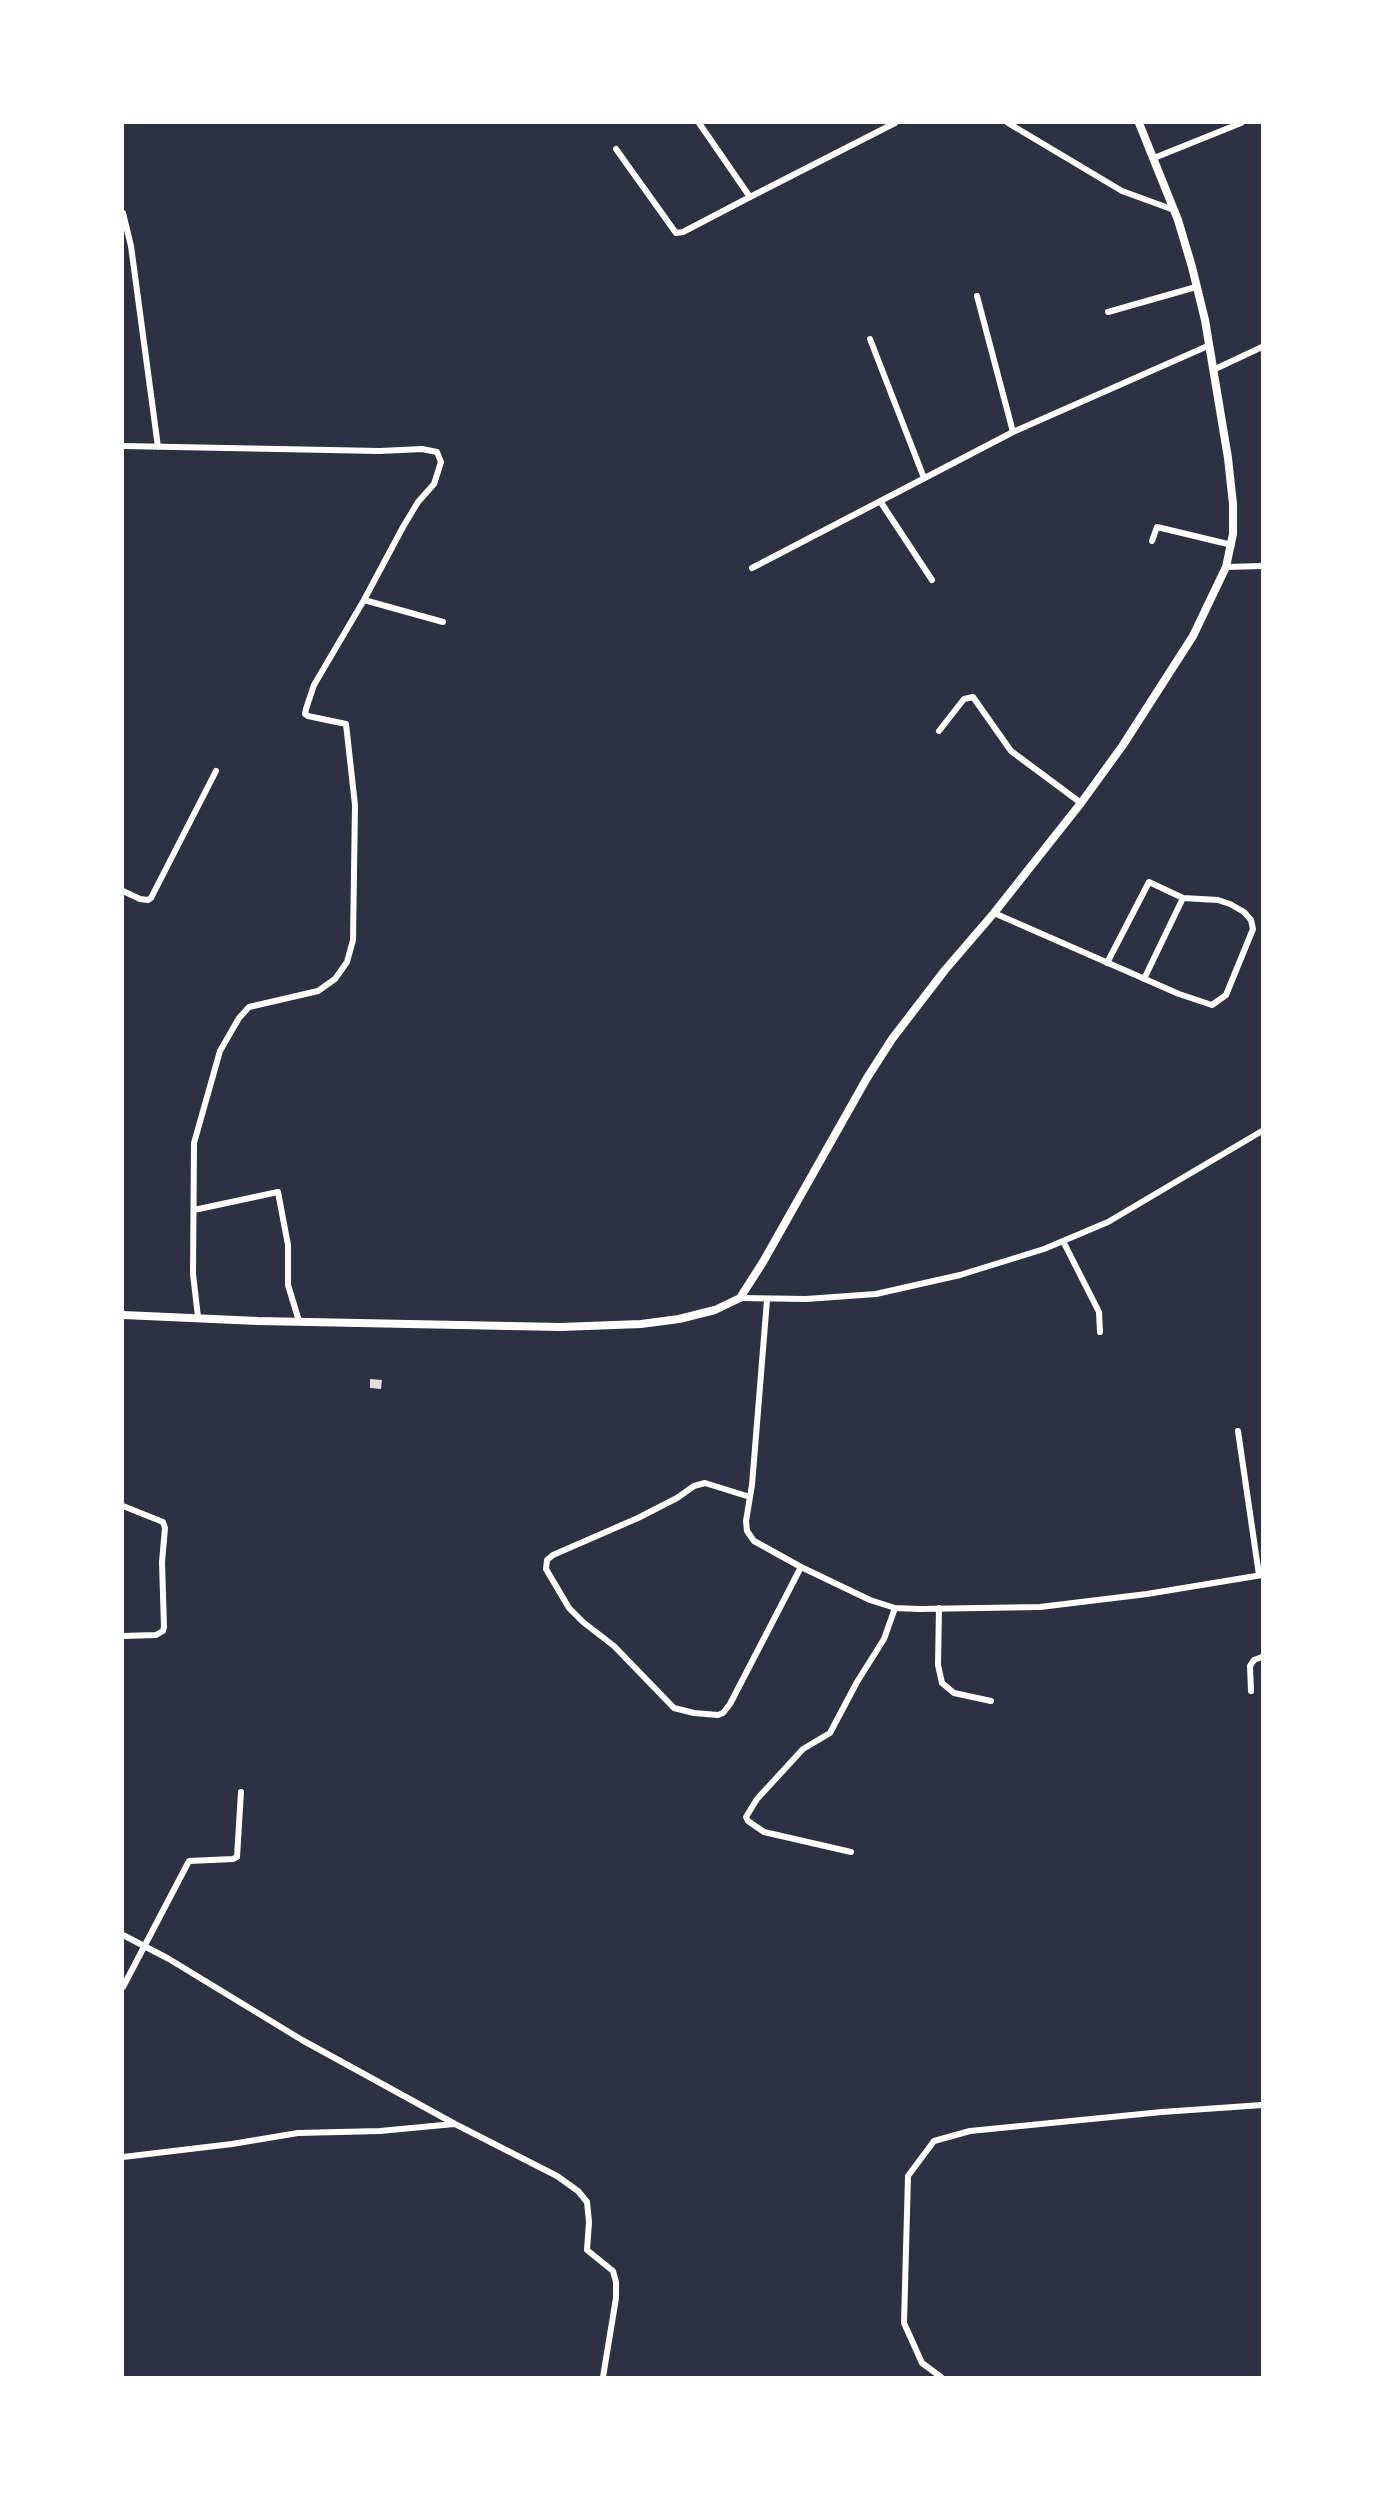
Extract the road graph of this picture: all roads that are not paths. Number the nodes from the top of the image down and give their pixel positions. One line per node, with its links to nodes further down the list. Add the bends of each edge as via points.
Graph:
1 (699, 123): 8 (street)
2 (895, 123): 8 (street)
3 (1008, 123): 9 (street, via 1122,191)
4 (1139, 123): 7 (street)
5 (1241, 123): 7 (street)
6 (616, 149): 8 (street, via 676,233)
7 (1154, 158): 9 (street)
8 (750, 197)
9 (1174, 210): 11 (street)
10 (123, 213): 20 (street, via 131,246)
11 (1196, 287): 13 (street); 15 (street)
12 (977, 296): 18 (street)
13 (1108, 312)
14 (870, 339): 21 (street)
15 (1210, 345): 17 (street); 18 (street)
16 (1262, 347): 17 (street)
17 (1213, 370): 24 (street, via 1233,504)
18 (1013, 432): 21 (street)
19 (123, 446): 20 (street)
20 (158, 447): 29 (street, via 437,452 441,462 437,478 418,502)
21 (924, 478): 22 (street)
22 (880, 501): 26 (street); 28 (street)
23 (1152, 541): 24 (street, via 1156,527)
24 (1232, 545): 25 (street)
25 (1226, 567): 27 (street); 33 (street, via 1193,636)
26 (752, 568)
27 (1262, 568)
28 (932, 580)
29 (364, 600): 30 (street); 40 (street, via 315,685 305,714 346,724 355,805 355,896 350,952 342,971 318,991 249,1007 239,1018 220,1051 199,1119 193,1159)
30 (443, 622)
31 (939, 731): 33 (street, via 964,699 973,697 1011,751)
32 (216, 771): 34 (street, via 151,898 140,899)
33 (1081, 803): 36 (street)
34 (123, 891)
35 (1183, 898): 37 (street, via 1149,882); 38 (street); 38 (street, via 1218,900 1244,912 1251,920 1253,929 1226,995 1212,1005)
36 (993, 913): 37 (street); 42 (street, via 892,1039)
37 (1107, 963): 38 (street)
38 (1144, 979)
39 (1262, 1131): 41 (street, via 1108,1222)
40 (194, 1210): 45 (street, via 193,1274); 46 (street, via 278,1192 288,1245 288,1285)
41 (1064, 1241): 43 (street, via 960,1275 876,1294); 47 (street, via 1099,1312)
42 (740, 1298): 43 (street); 46 (street, via 715,1310 641,1324 560,1327)
43 (767, 1300): 49 (street)
44 (123, 1316): 45 (street)
45 (198, 1317): 46 (street)
46 (299, 1322)
47 (1100, 1332)
48 (1238, 1431): 52 (street)
49 (750, 1497): 51 (street, via 746,1521 754,1541); 51 (street, via 705,1483 694,1486 638,1518 553,1555 547,1560 546,1569 569,1608 614,1646 674,1708 718,1715 730,1704)
50 (123, 1506): 55 (street, via 163,1522 165,1528 163,1631 156,1635)
51 (801, 1567): 53 (street)
52 (1260, 1575): 54 (street, via 1040,1607)
53 (894, 1608): 54 (street); 60 (street, via 884,1639 830,1734 803,1749 746,1817 764,1832)
54 (939, 1608): 58 (street, via 938,1665 942,1683 954,1693)
55 (123, 1636)
56 (1262, 1657): 57 (street, via 1251,1666)
57 (1251, 1691)
58 (991, 1701)
59 (241, 1791): 62 (street, via 237,1857 189,1861)
60 (851, 1852)
61 (123, 1935): 62 (street)
62 (143, 1945): 63 (street); 65 (street, via 302,2040)
63 (123, 1987)
64 (1262, 2105): 68 (street, via 970,2131 934,2141 908,2176 904,2324 922,2362)
65 (455, 2124): 66 (street, via 298,2133); 67 (street, via 557,2176 572,2185 586,2202 587,2250 613,2271 616,2282)
66 (123, 2157)
67 (603, 2377)
68 (941, 2377)

